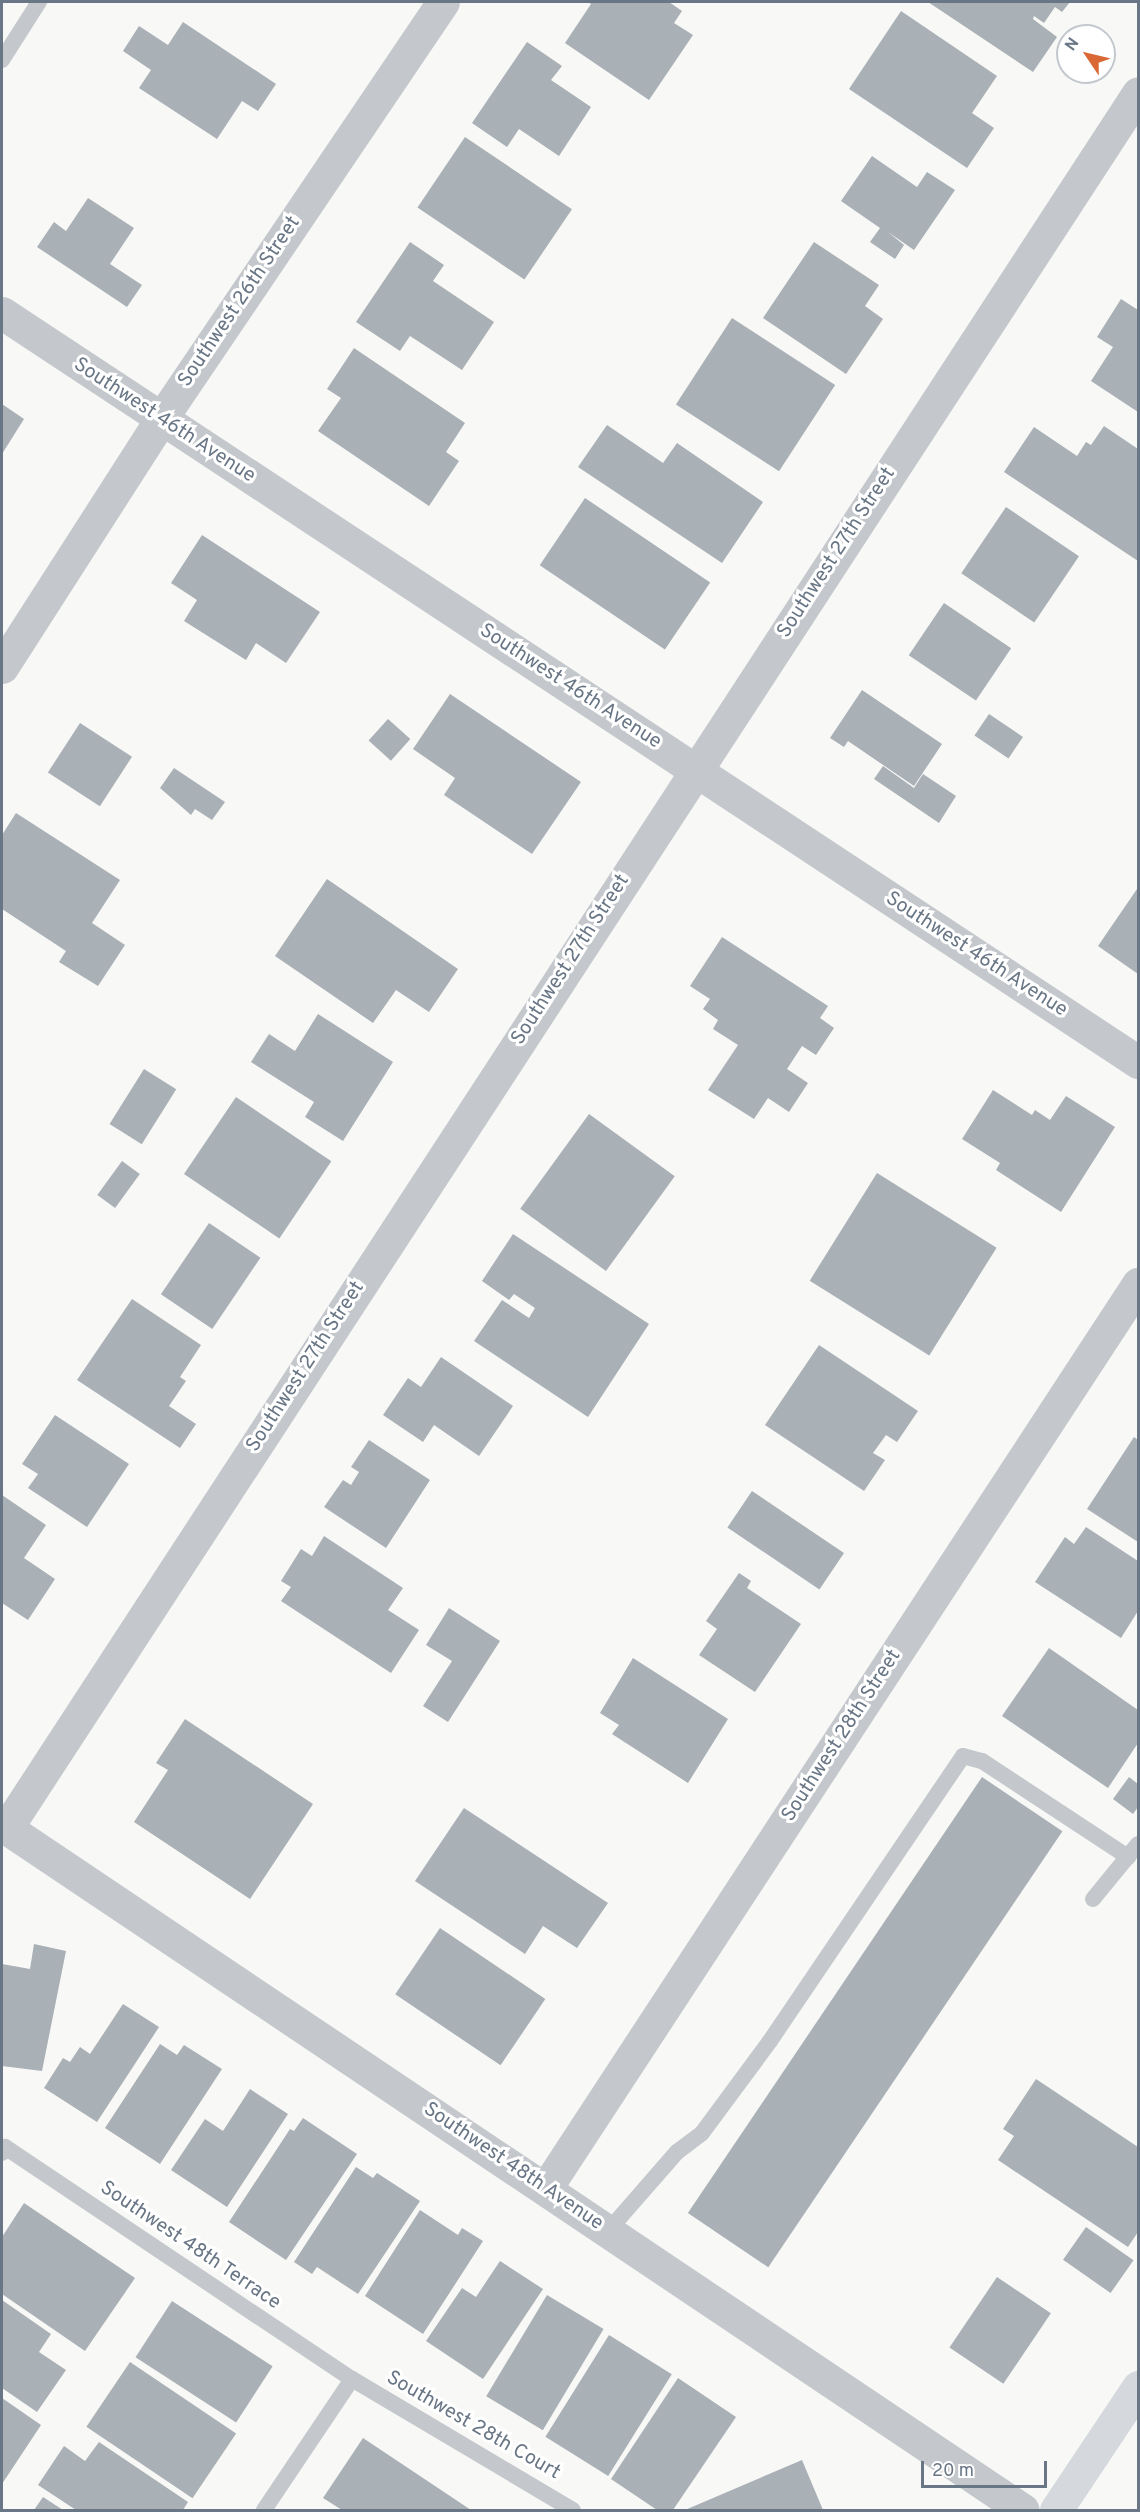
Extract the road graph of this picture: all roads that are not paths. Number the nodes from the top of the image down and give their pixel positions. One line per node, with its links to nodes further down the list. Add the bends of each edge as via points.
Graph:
1 (39, 2): 3 (lane)
2 (443, 2): 6 (street, Southwest 26th Street)
3 (2, 60)
4 (1138, 93): 8 (street, Southwest 27th Street)
5 (2, 314): 6 (street, Southwest 46th Avenue)
6 (161, 419): 7 (street, Southwest 26th Street); 8 (street, Southwest 46th Avenue)
7 (2, 666)
8 (695, 769): 9 (street, Southwest 46th Avenue); 11 (street, Southwest 27th Street)
9 (1138, 1062)
10 (1138, 1284): 16 (street, Southwest 28th Street)
11 (4, 1827): 16 (street, Southwest 48th Avenue)
12 (1138, 1844): 13 (lane)
13 (1128, 1857): 14 (lane); 17 (lane, via 982,1761 963,1756 770,2041 709,2124 676,2152)
14 (1093, 1899)
15 (3, 2150): 18 (lane, Southwest 48th Terrace)
16 (546, 2188): 17 (street, Southwest 48th Avenue)
17 (608, 2231): 22 (street, Southwest 48th Avenue)
18 (352, 2379): 20 (lane); 21 (lane, Southwest 28th Court)
19 (1138, 2386): 23 (main road)
20 (264, 2511)
21 (573, 2511)
22 (1023, 2511)
23 (1056, 2511)

